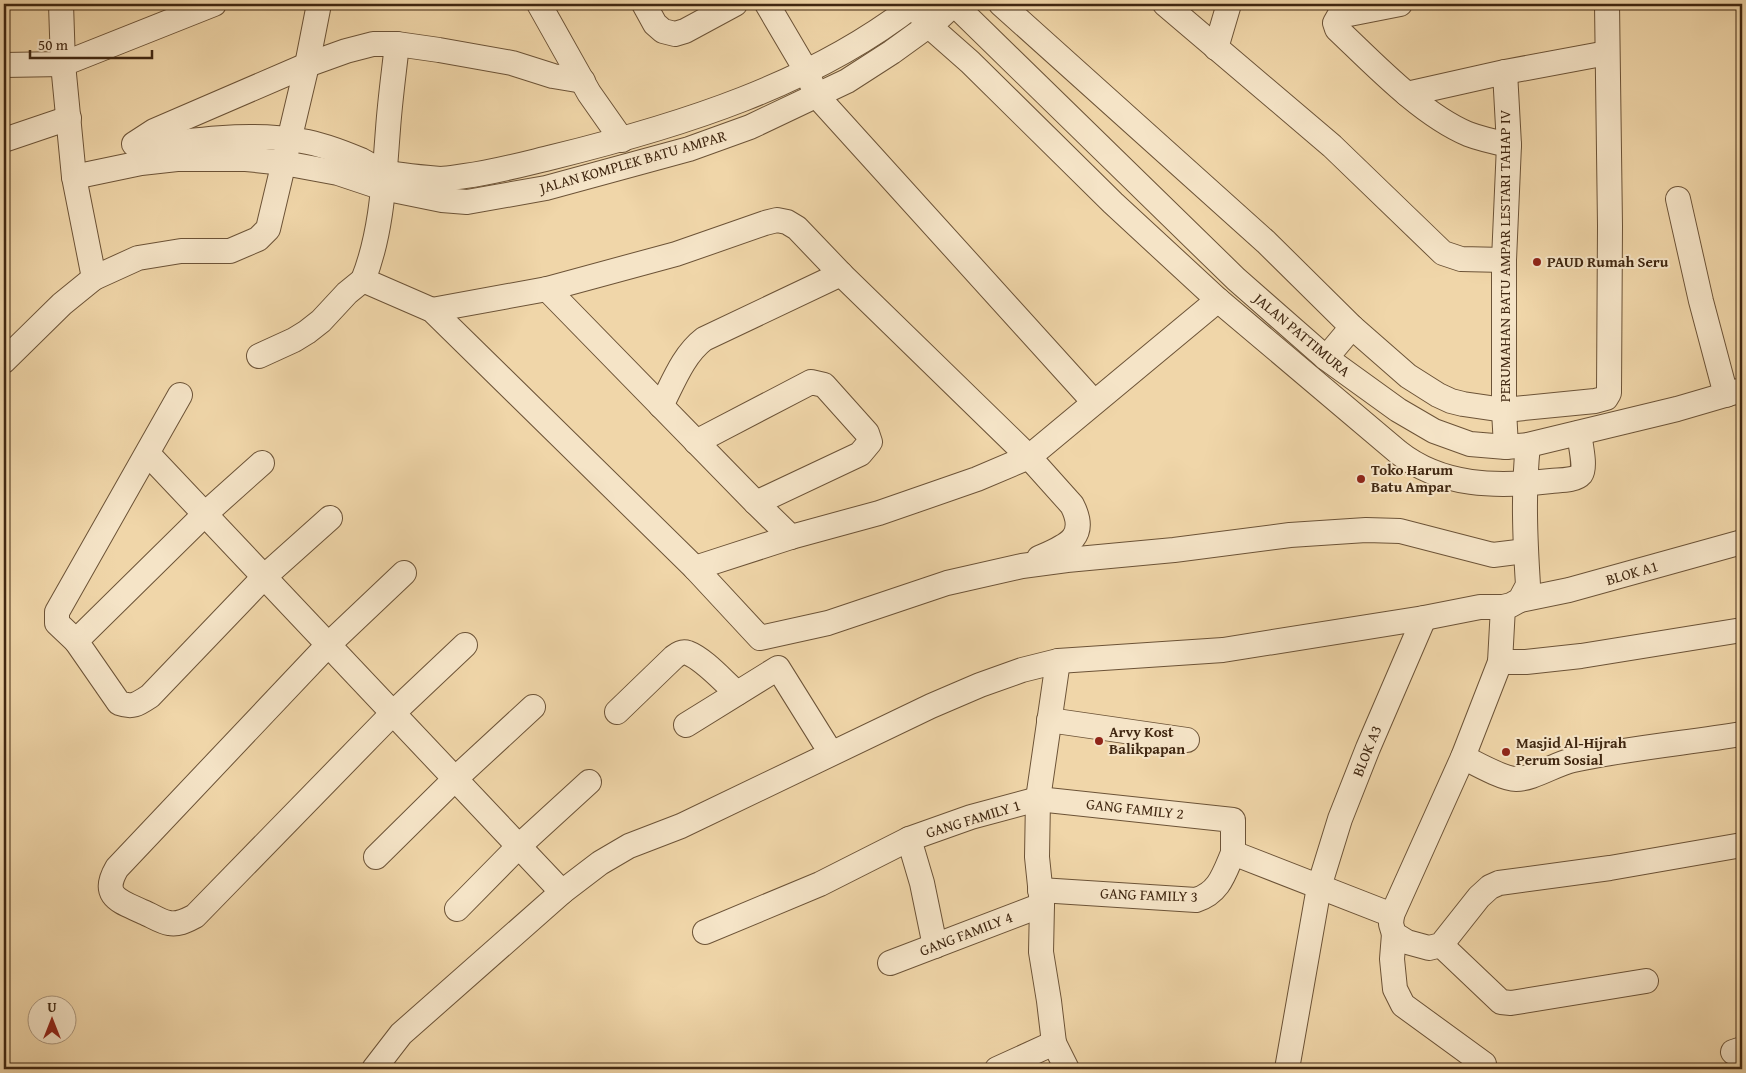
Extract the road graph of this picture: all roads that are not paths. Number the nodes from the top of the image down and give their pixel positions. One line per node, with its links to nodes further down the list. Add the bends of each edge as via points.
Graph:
1 (61, 4): 19 (street)
2 (214, 4): 19 (street)
3 (319, 4): 21 (street)
4 (538, 4): 24 (street)
5 (644, 4): 6 (street, via 655,24 663,31 675,34)
6 (735, 4)
7 (767, 4): 22 (street)
8 (914, 4): 15 (street); 22 (street, JALAN KOMPLEK BATU AMPAR, via 870,35)
9 (1001, 4): 44 (street, via 1272,247)
10 (1165, 4): 17 (street)
11 (1229, 4): 17 (street)
12 (1400, 4): 25 (street, via 1339,16 1335,23 1337,29)
13 (1607, 4): 18 (street)
14 (960, 6): 15 (street, JALAN KOMPLEK BATU AMPAR); 46 (street, JALAN PATTIMURA, via 1236,279)
15 (928, 25): 26 (street, JALAN KOMPLEK BATU AMPAR, via 847,81); 42 (street)
16 (397, 44): 21 (street, via 373,44); 24 (street, via 512,63); 35 (street)
17 (1216, 48): 37 (street, via 1332,146 1443,253 1461,259)
18 (1607, 53): 23 (street); 53 (street, via 1609,393 1606,398 1595,401)
19 (64, 64): 20 (street); 27 (street)
20 (4, 65)
21 (307, 65): 29 (street); 32 (street, via 154,131)
22 (807, 72): 26 (street); 30 (street, JALAN KOMPLEK BATU AMPAR)
23 (1505, 72): 25 (street); 31 (street, PERUMAHAN BATU AMPAR LESTARI TAHAP IV)
24 (583, 82): 30 (street)
25 (1407, 94): 31 (street, via 1456,128)
26 (816, 95): 35 (street, JALAN KOMPLEK BATU AMPAR, via 750,127 689,149 546,188 467,202 442,200); 50 (street)
27 (69, 118): 28 (street); 34 (street)
28 (4, 140)
29 (290, 140): 32 (street, JALAN KOMPLEK BATU AMPAR, via 191,140); 33 (street); 35 (street, JALAN KOMPLEK BATU AMPAR, via 321,145 353,157)
30 (622, 140): 35 (street, JALAN KOMPLEK BATU AMPAR, via 490,173 441,179)
31 (1509, 145): 37 (street, PERUMAHAN BATU AMPAR LESTARI TAHAP IV)
32 (120, 159): 33 (street, JALAN KOMPLEK BATU AMPAR, via 141,163 177,159 246,159); 34 (street, JALAN KOMPLEK BATU AMPAR)
33 (284, 163): 35 (street, JALAN KOMPLEK BATU AMPAR); 39 (street, via 268,229 258,239 230,251 181,251 138,258)
34 (73, 170): 39 (street)
35 (384, 180): 40 (street, via 376,236)
36 (1678, 199): 48 (street, via 1701,301)
37 (1504, 260): 53 (street, PERUMAHAN BATU AMPAR LESTARI TAHAP IV)
38 (841, 274): 41 (street, via 797,228 777,220 676,254); 51 (street, via 695,345); 59 (street)
39 (94, 278): 47 (street, via 62,304)
40 (363, 280): 43 (street); 45 (street, via 307,332)
41 (547, 289): 43 (street); 51 (street)
42 (1218, 300): 50 (street); 55 (street)
43 (432, 310): 69 (street)
44 (1352, 327): 46 (street); 53 (street, via 1408,376 1438,395 1463,404)
45 (259, 356)
46 (1326, 358): 52 (street, JALAN PATTIMURA)
47 (4, 361)
48 (1734, 393): 54 (street, JALAN PATTIMURA)
49 (180, 395): 58 (street)
50 (1094, 402): 59 (street)
51 (661, 406): 56 (street)
52 (1398, 410): 55 (street); 57 (street, JALAN PATTIMURA, via 1434,431 1470,444)
53 (1504, 410): 57 (street, PERUMAHAN BATU AMPAR LESTARI TAHAP IV)
54 (1579, 433): 57 (street, JALAN PATTIMURA); 61 (street, via 1583,468 1579,476)
55 (1381, 437): 61 (street, via 1416,465 1440,476 1474,483)
56 (696, 442): 62 (street); 62 (street, via 811,382 824,384 867,433 870,442 860,454)
57 (1517, 446): 61 (street, PERUMAHAN BATU AMPAR LESTARI TAHAP IV)
58 (148, 454): 63 (street); 75 (street, via 58,612 57,623)
59 (1028, 457): 65 (street, via 888,510); 68 (street, via 1072,505 1079,524 1073,539)
60 (262, 463): 63 (street)
61 (1524, 484): 67 (street, PERUMAHAN BATU AMPAR LESTARI TAHAP IV)
62 (756, 503): 65 (street)
63 (205, 514): 71 (street); 75 (street)
64 (330, 518): 71 (street)
65 (792, 537): 69 (street)
66 (1742, 542): 72 (street, BLOK A1)
67 (1526, 551): 68 (street, via 1493,556 1400,531 1366,530); 72 (street, PERUMAHAN BATU AMPAR LESTARI TAHAP IV, via 1528,585)
68 (1022, 566): 69 (street, via 947,583 828,623 760,638)
69 (695, 568)
70 (404, 573): 76 (street)
71 (264, 577): 75 (street, via 150,696 137,704 119,703); 76 (street)
72 (1512, 604): 73 (street, BLOK A1); 79 (street, PERUMAHAN BATU AMPAR LESTARI TAHAP IV)
73 (1424, 618): 78 (street, BLOK A1, via 1223,650); 98 (street, BLOK A3, via 1340,819)
74 (1742, 630): 79 (street, via 1581,656)
75 (76, 641)
76 (328, 645): 82 (street); 82 (street, via 117,868 110,886 120,901 168,924 181,923 195,916)
77 (465, 646): 82 (street)
78 (1058, 661): 84 (street); 88 (street, BLOK A1, via 980,685)
79 (1500, 662): 89 (street, PERUMAHAN BATU AMPAR LESTARI TAHAP IV)
80 (737, 693): 83 (street, via 699,659 687,652 680,653); 85 (street); 88 (street, via 778,668)
81 (533, 707): 90 (street)
82 (392, 712): 90 (street)
83 (617, 712)
84 (1049, 720): 87 (street); 92 (street)
85 (686, 725)
86 (1742, 734): 89 (street, via 1566,761 1515,779)
87 (1188, 740)
88 (831, 753): 99 (street, BLOK A1, via 681,826 629,846)
89 (1463, 757): 102 (street, PERUMAHAN BATU AMPAR LESTARI TAHAP IV)
90 (455, 779): 95 (street); 97 (street)
91 (589, 782): 95 (street)
92 (1038, 799): 93 (street, GANG FAMILY 1); 96 (street, GANG FAMILY 2, via 1233,820); 100 (street, via 1037,857)
93 (909, 839): 103 (street, GANG FAMILY 1, via 820,884); 105 (street)
94 (1742, 845): 104 (street, via 1499,883 1479,897)
95 (519, 846): 99 (street); 101 (street)
96 (1233, 853): 98 (street); 100 (street, GANG FAMILY 3, via 1223,878 1211,893 1196,900)
97 (376, 857)
98 (1319, 888): 102 (street, via 1359,901); 113 (street, BLOK A3)
99 (562, 892): 110 (street, BLOK A1, via 401,1034)
100 (1041, 898): 105 (street, GANG FAMILY 4); 108 (street, via 1040,952)
101 (457, 909)
102 (1393, 924): 104 (street, via 1406,942 1429,948); 109 (street, PERUMAHAN BATU AMPAR LESTARI TAHAP IV, via 1395,989 1403,1005)
103 (705, 932)
104 (1441, 944): 107 (street, via 1501,1002 1511,1004)
105 (935, 946): 106 (street, GANG FAMILY 4)
106 (890, 963)
107 (1646, 981)
108 (1054, 1043): 111 (street); 112 (street)
109 (1484, 1064)
110 (374, 1069)
111 (997, 1069)
112 (1067, 1069)
113 (1287, 1069)

